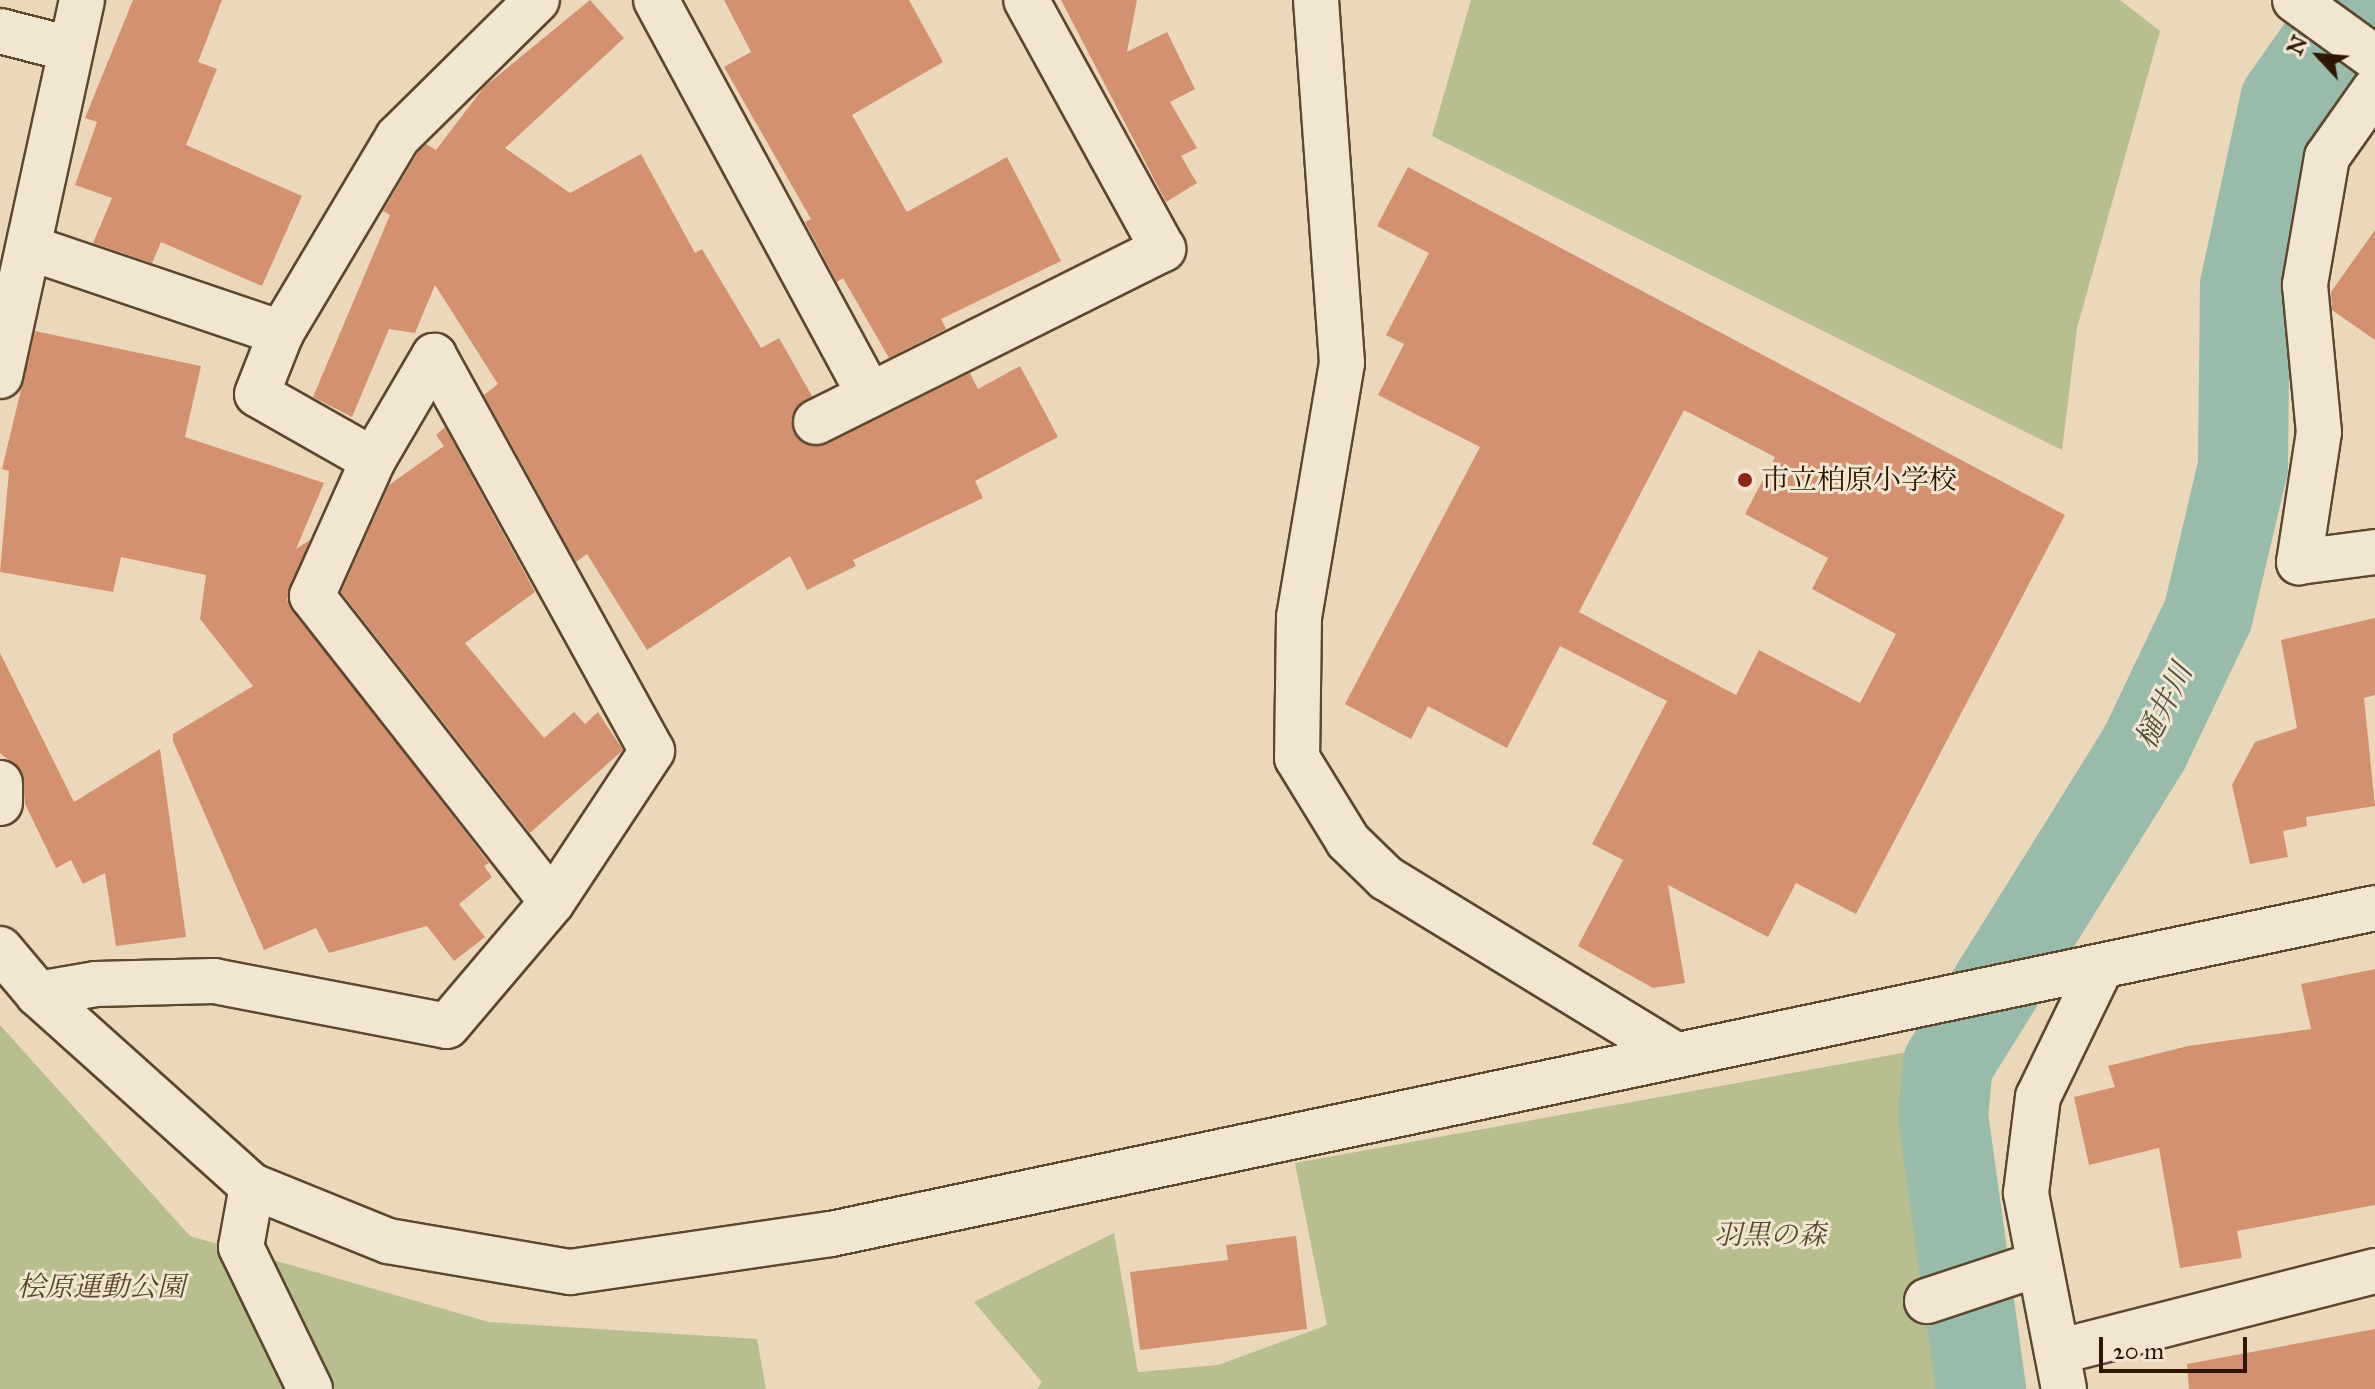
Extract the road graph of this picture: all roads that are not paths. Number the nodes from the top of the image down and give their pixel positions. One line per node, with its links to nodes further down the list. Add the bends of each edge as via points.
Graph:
1 (82, 0): 8 (street)
2 (537, 0): 11 (street, via 398,137)
3 (656, 0): 13 (street)
4 (1026, 0): 13 (street, via 1163,249)
5 (1316, 0): 24 (street, via 1342,363 1299,617 1297,758 1348,841 1386,878)
6 (2295, 0): 9 (street)
7 (0, 31): 8 (street)
8 (70, 49): 10 (street)
9 (2373, 67): 16 (street, via 2327,157 2305,285 2319,432 2299,562)
10 (33, 249): 11 (street); 12 (street)
11 (281, 333): 15 (street, via 257,394)
12 (0, 376)
13 (870, 395): 14 (street)
14 (816, 422)
15 (373, 460): 19 (street, via 312,596); 19 (street, via 434,356 652,751)
16 (2375, 552)
17 (0, 783): 18 (street)
18 (0, 803)
19 (552, 902): 23 (street, via 447,1026 214,981 96,984)
20 (2375, 908): 22 (street)
21 (0, 949): 23 (street)
22 (2084, 972): 24 (street); 26 (street, via 2038,1097)
23 (38, 994): 25 (street)
24 (1669, 1051): 25 (street, via 831,1234 570,1272 388,1241)
25 (252, 1186): 30 (street, via 241,1247)
26 (2021, 1267): 28 (street); 29 (street)
27 (2375, 1271): 29 (street)
28 (1927, 1301)
29 (2061, 1370)
30 (310, 1389)

